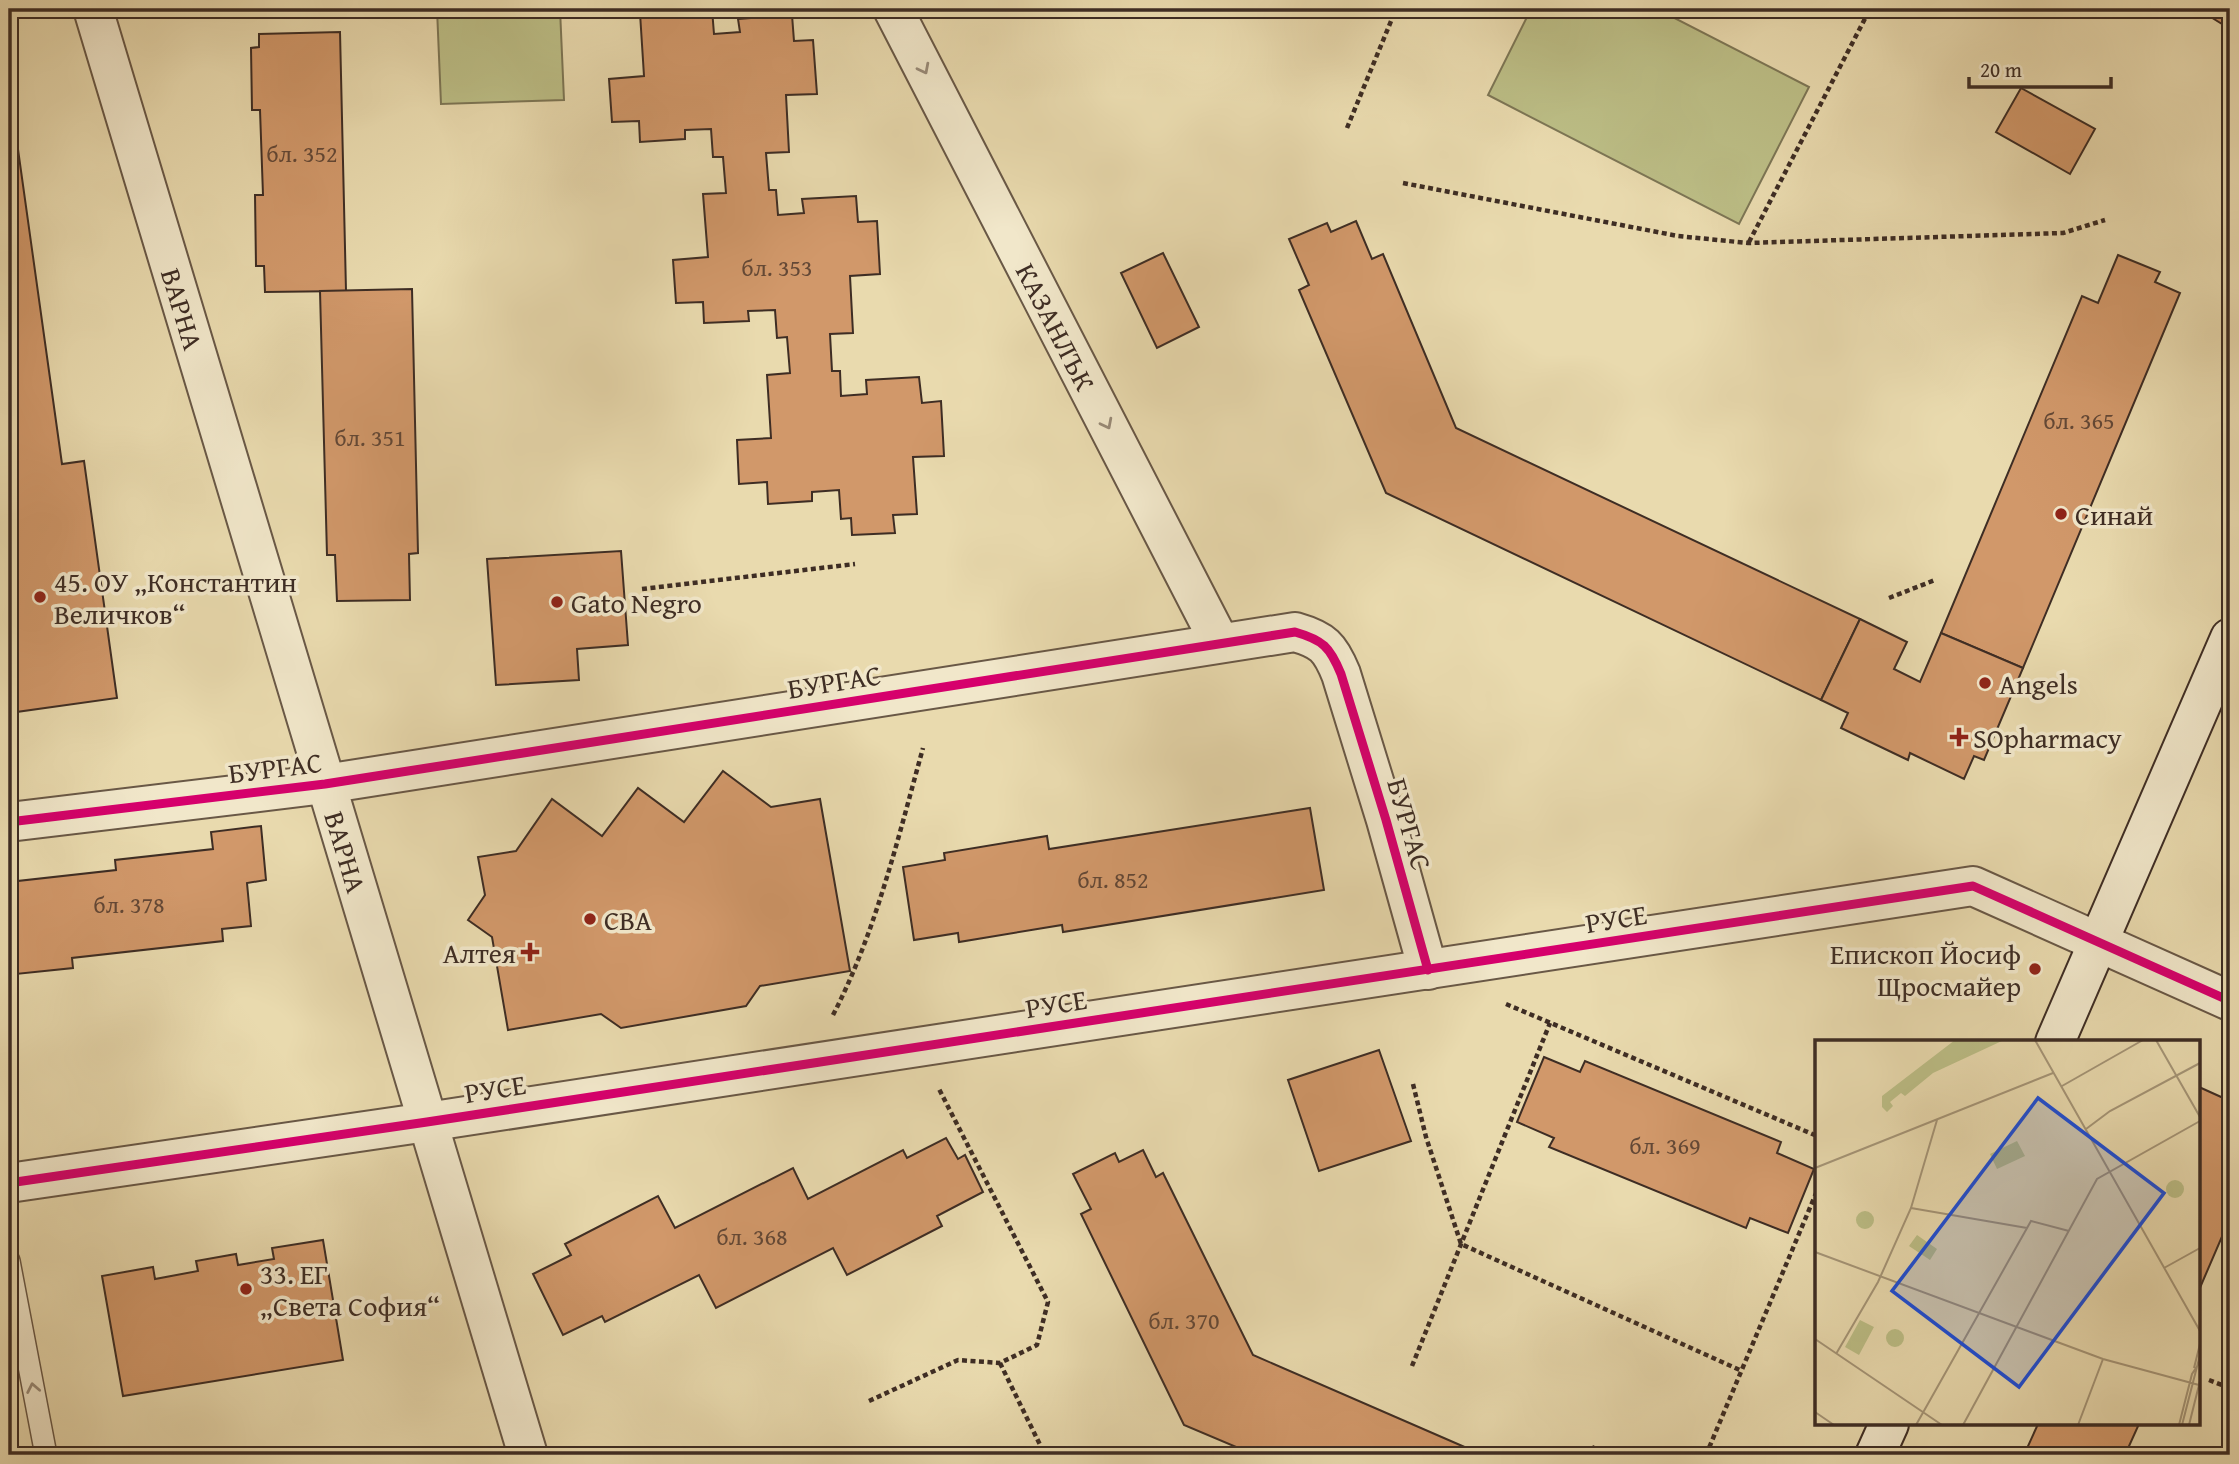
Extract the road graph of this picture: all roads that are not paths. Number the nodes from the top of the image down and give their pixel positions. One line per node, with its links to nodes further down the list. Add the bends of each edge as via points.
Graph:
1 (93, 9): 5 (street, ВАРНА)
2 (893, 9): 4 (street, КАЗАНЛЪК, one-way to 4)
3 (2230, 638): 7 (street)
4 (1220, 643): 5 (street, БУРГАС); 8 (street, БУРГАС, via 1295,632 1315,638 1332,653)
5 (325, 784): 6 (street, БУРГАС); 11 (street, ВАРНА)
6 (9, 822)
7 (2098, 943): 8 (street, РУСЕ, via 1973,886); 9 (street, РУСЕ); 10 (street)
8 (1428, 970): 11 (street, РУСЕ)
9 (2230, 1001)
10 (2056, 1040)
11 (427, 1122): 12 (street, РУСЕ); 16 (street, ВАРНА)
12 (9, 1183)
13 (9, 1261): 15 (lane, one-way to 13)
14 (1888, 1426): 17 (street)
15 (46, 1455)
16 (528, 1455)
17 (1875, 1455)

